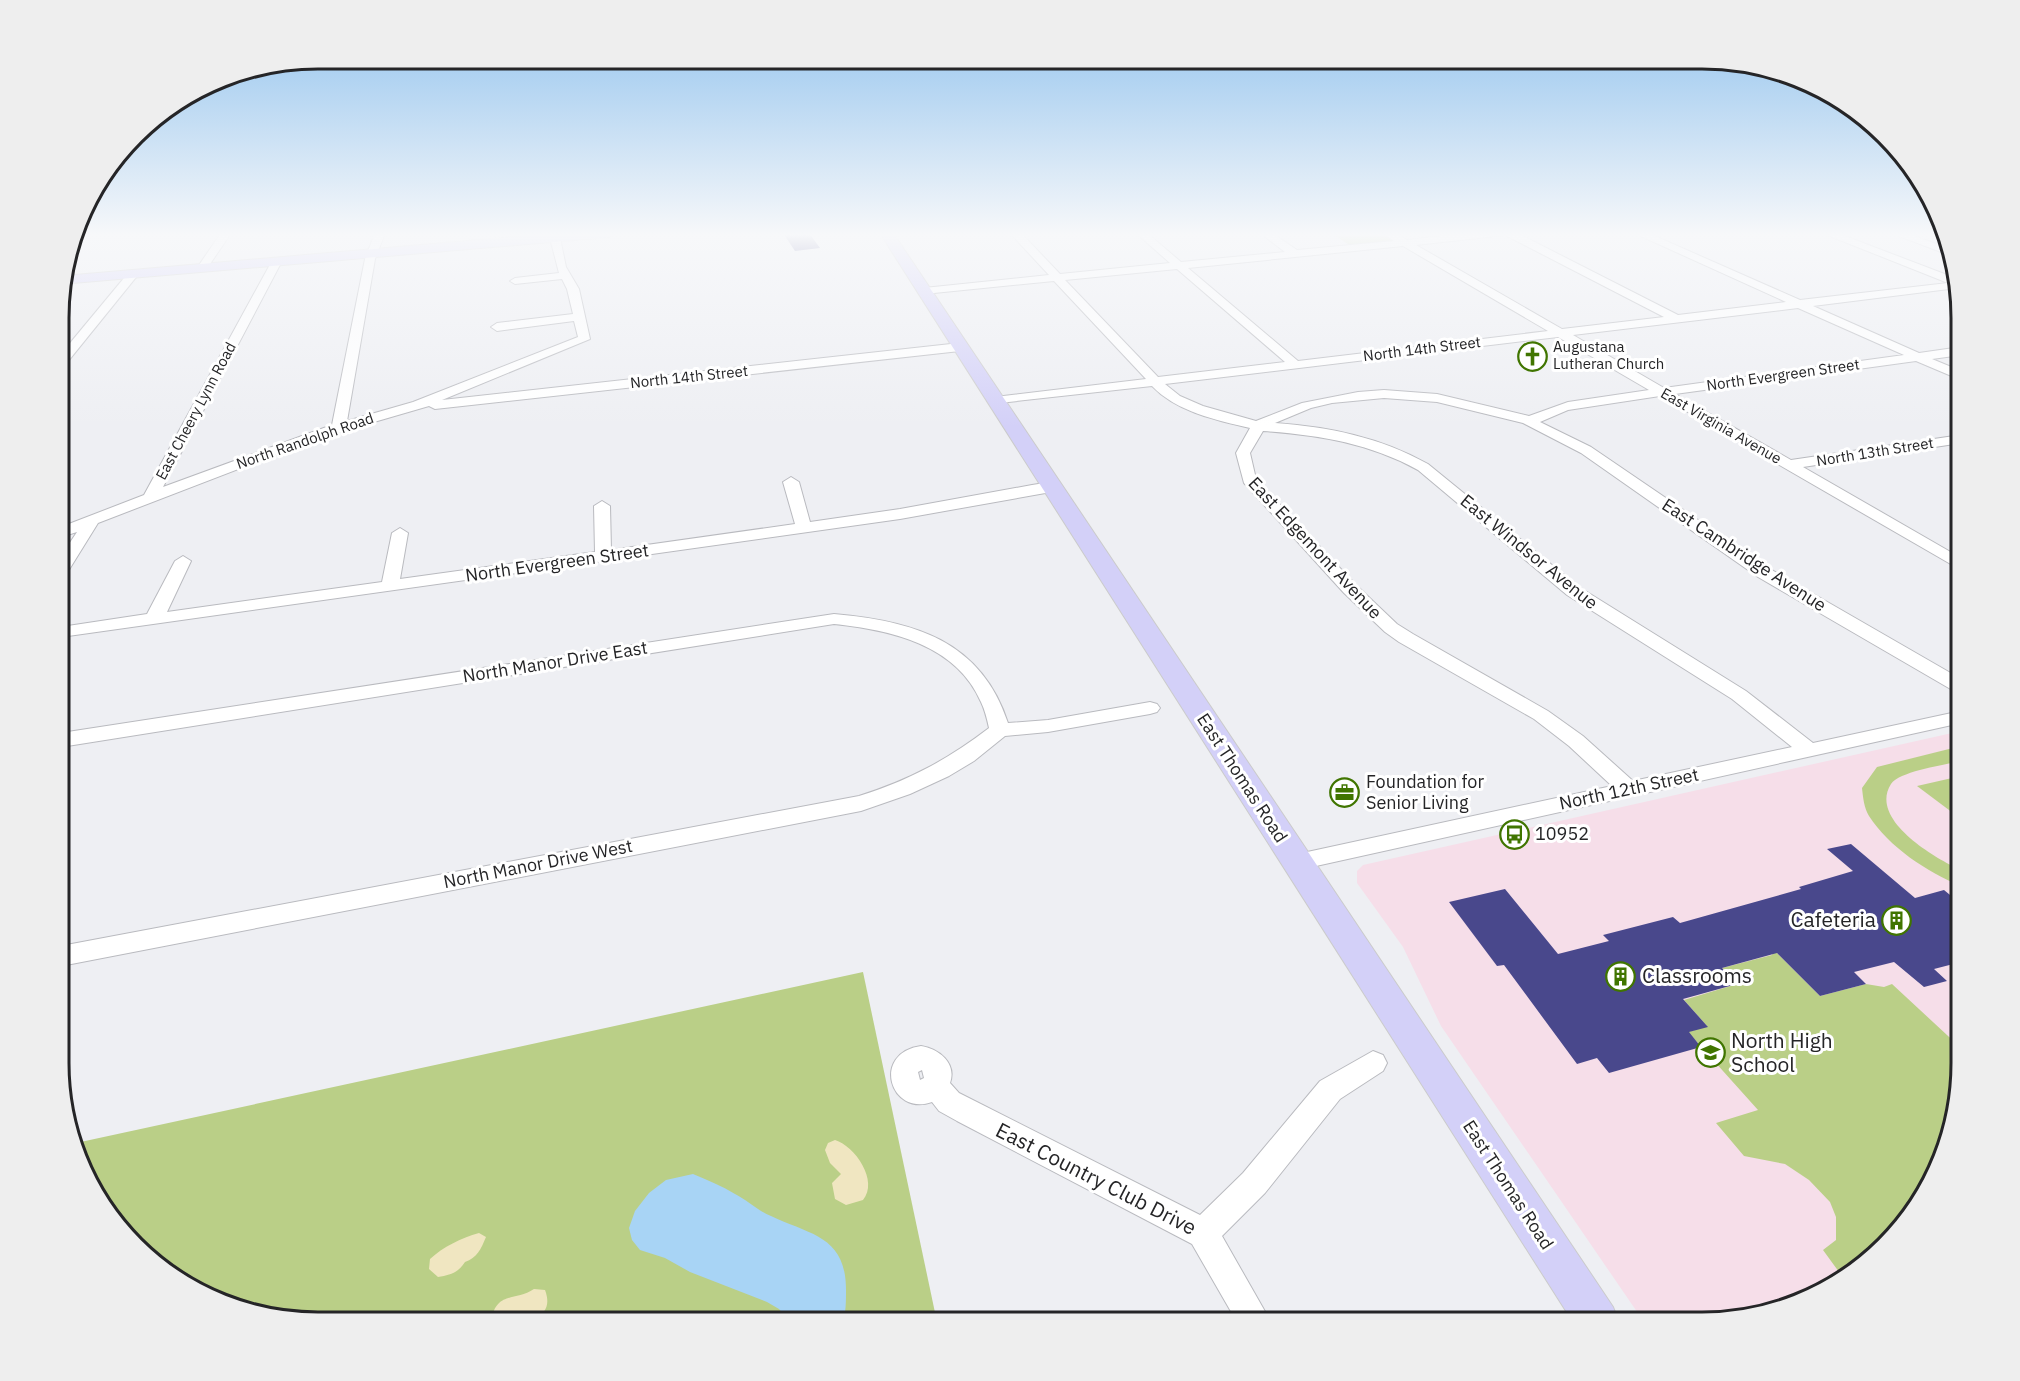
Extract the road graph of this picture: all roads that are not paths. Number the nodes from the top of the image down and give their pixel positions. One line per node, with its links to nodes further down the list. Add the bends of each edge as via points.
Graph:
1 (114, 297): 18 (street)
2 (257, 297): 34 (street, East Cheery Lynn Road)
3 (364, 297): 29 (street)
4 (575, 297): 13 (street)
5 (928, 297): 17 (main road, East Thomas Road)
6 (1076, 297): 23 (street)
7 (1216, 297): 21 (street)
8 (1499, 297): 16 (street, East Virginia Avenue)
9 (1635, 297): 14 (street)
10 (1783, 297): 12 (street)
11 (1847, 297): 12 (street, North 14th Street)
12 (1798, 304): 14 (street, North 14th Street); 20 (street)
13 (580, 317): 15 (street); 26 (street, North Randolph Road, via 584,339)
14 (1677, 319): 16 (street, North 14th Street)
15 (497, 327)
16 (1560, 333): 21 (street, North 14th Street); 24 (street, East Virginia Avenue)
17 (960, 347): 25 (main road, East Thomas Road); 26 (street, North 14th Street)
18 (69, 351)
19 (1951, 352): 20 (street, North Evergreen Street)
20 (1918, 357): 22 (street); 24 (street, North Evergreen Street)
21 (1296, 365): 23 (street, North 14th Street)
22 (1951, 372)
23 (1154, 382): 25 (street, North 14th Street); 28 (street, via 1188,406)
24 (1663, 392): 27 (street, North Evergreen Street, via 1577,404); 31 (street, East Virginia Avenue)
25 (995, 401): 33 (main road, East Thomas Road)
26 (418, 405): 29 (street, North Randolph Road)
27 (1528, 420): 28 (street, via 1459,402 1383,394 1318,401); 49 (street, East Cambridge Avenue, via 1586,450 1764,573)
28 (1258, 426): 54 (street, East Windsor Avenue, via 1335,433 1401,453 1573,591 1731,690); 55 (street, East Edgemont Avenue, via 1243,453 1249,480 1364,603 1406,639 1550,721)
29 (339, 427): 34 (street, North Randolph Road)
30 (1951, 441): 31 (street, North 13th Street)
31 (1790, 465): 42 (street, East Virginia Avenue)
32 (790, 482): 37 (street)
33 (1051, 487): 37 (street, North Evergreen Street); 56 (main road, East Thomas Road)
34 (150, 498): 36 (street, North Randolph Road)
35 (602, 506): 43 (street)
36 (92, 520): 38 (street, North Randolph Road); 40 (street)
37 (804, 528): 43 (street, North Evergreen Street)
38 (69, 529)
39 (400, 533): 46 (street)
40 (69, 545)
41 (1951, 553): 42 (street)
42 (1942, 554): 44 (street, East Virginia Avenue)
43 (603, 556): 46 (street, North Evergreen Street)
44 (1951, 559)
45 (183, 561): 47 (street)
46 (390, 586): 47 (street, North Evergreen Street)
47 (154, 619): 48 (street, North Evergreen Street)
48 (69, 631)
49 (1951, 681)
50 (1150, 708): 52 (street, via 1048,726)
51 (1951, 719): 54 (street, North 12th Street)
52 (1000, 730): 53 (street, North Manor Drive East, via 986,688 971,669 934,641 858,620 834,619); 57 (street, North Manor Drive West, via 942,770 861,803)
53 (69, 739)
54 (1809, 750): 55 (street, North 12th Street)
55 (1628, 789): 56 (street, North 12th Street)
56 (1298, 862): 62 (main road, East Thomas Road)
57 (69, 954)
58 (1373, 1063): 60 (street, via 1330,1090 1254,1183)
59 (934, 1085): 60 (street, East Country Club Drive, via 949,1102 967,1112)
60 (1203, 1233): 61 (street, East Country Club Drive)
61 (1249, 1312)
62 (1591, 1312)

